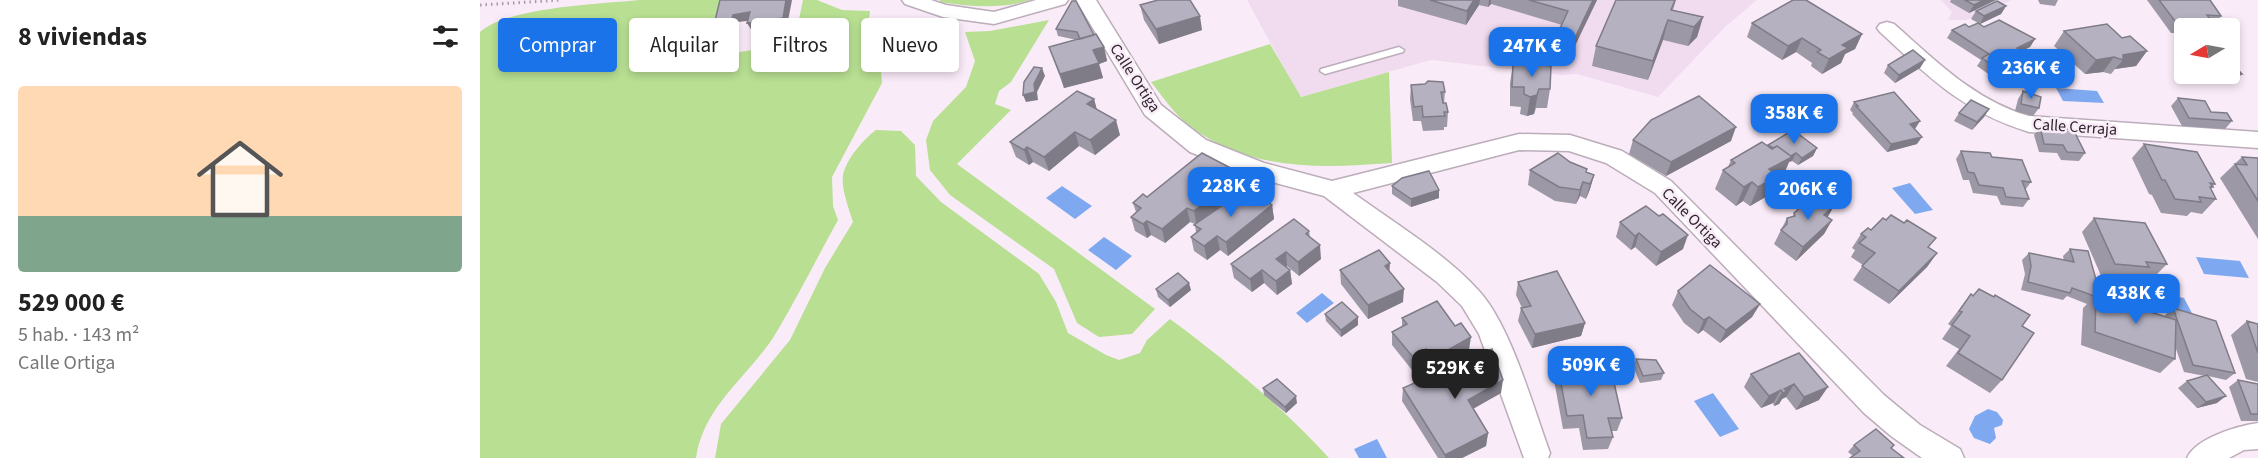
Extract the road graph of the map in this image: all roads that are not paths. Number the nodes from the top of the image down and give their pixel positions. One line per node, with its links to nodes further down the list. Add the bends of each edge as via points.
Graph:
1 (912, 0): 2 (street, via 943,11 994,18)
2 (1058, 0)
3 (1086, 0): 8 (street, Calle Ortiga, via 1153,111 1198,146 1258,170)
4 (1887, 28): 7 (street, Calle Cerraja, via 1971,100 2004,118 2029,124)
5 (1399, 50): 6 (lane)
6 (1325, 71)
7 (2258, 140)
8 (1332, 190): 10 (street, Calle Ortiga, via 1446,275 1471,299 1491,330); 11 (street, Calle Ortiga, via 1519,142 1570,143 1614,157 1663,186 1894,423)
9 (2258, 436): 12 (street, via 2240,438)
10 (1536, 453)
11 (1950, 458)
12 (2201, 458)

